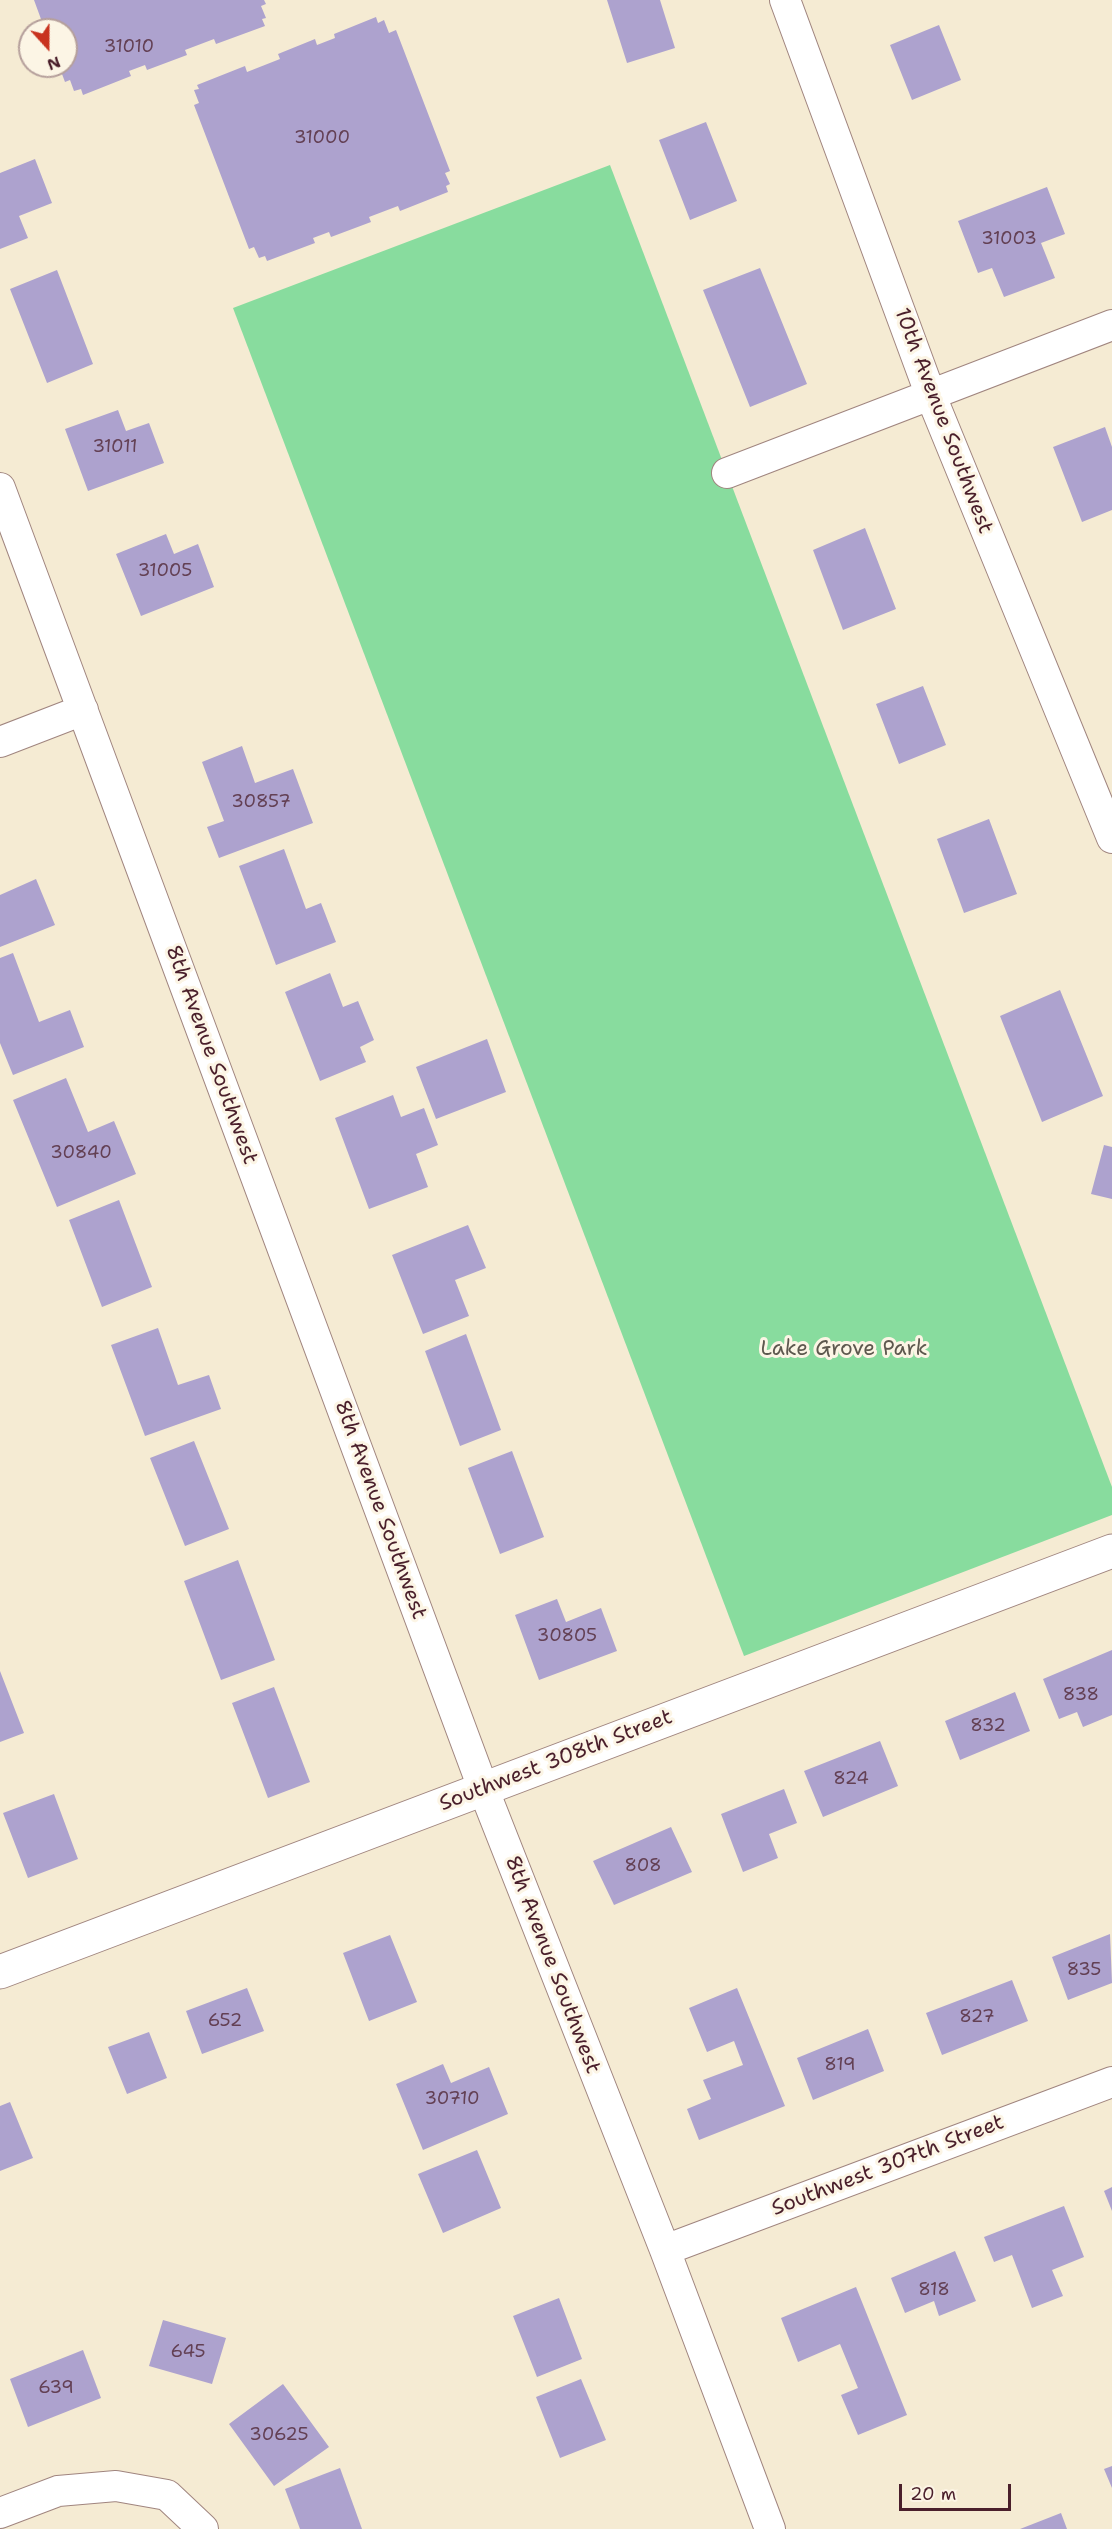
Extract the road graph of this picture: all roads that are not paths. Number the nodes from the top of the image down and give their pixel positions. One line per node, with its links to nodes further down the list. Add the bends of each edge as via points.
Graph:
1 (785, 0): 3 (street, 10th Avenue Southwest)
2 (1112, 325): 3 (street)
3 (931, 396): 4 (street); 8 (street, 10th Avenue Southwest)
4 (727, 473)
5 (0, 488): 6 (street, 8th Avenue Southwest)
6 (83, 710): 7 (street); 10 (street, 8th Avenue Southwest)
7 (0, 742)
8 (1112, 838)
9 (1112, 1551): 10 (street, Southwest 308th Street)
10 (483, 1788): 11 (street, Southwest 308th Street); 13 (street, 8th Avenue Southwest)
11 (0, 1972)
12 (1112, 2082): 13 (street, Southwest 307th Street)
13 (664, 2250): 16 (street, 8th Avenue Southwest)
14 (0, 2513): 15 (street, via 58,2491 116,2486 167,2494)
15 (203, 2529)
16 (770, 2529)

